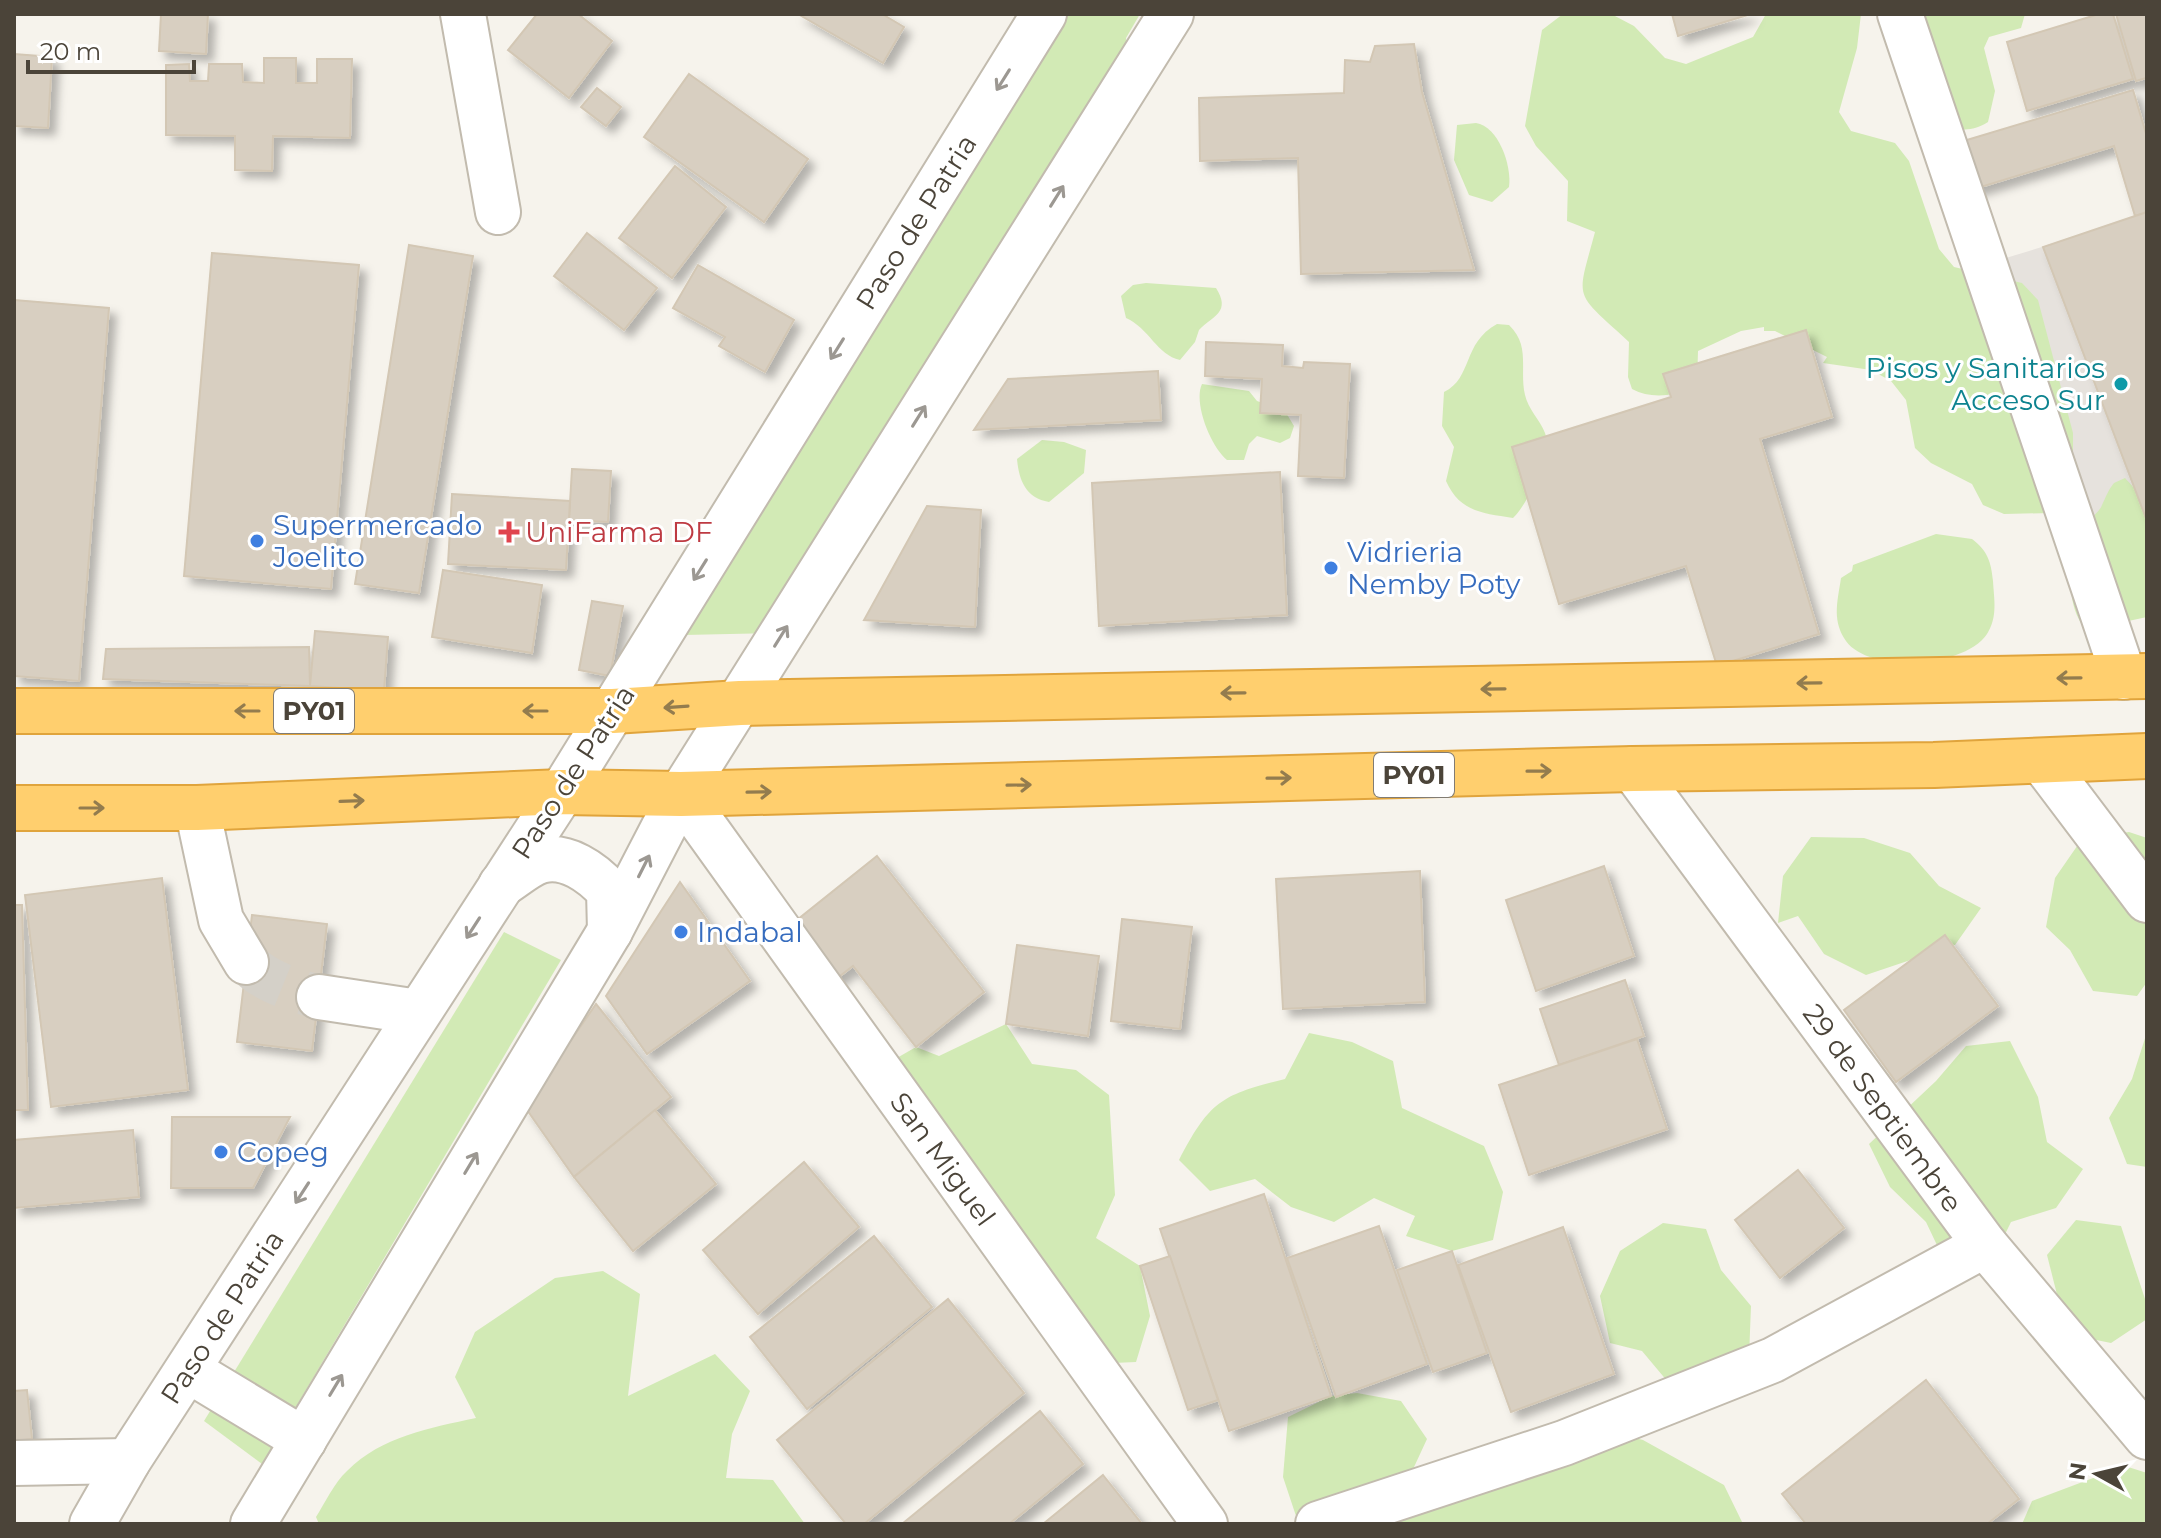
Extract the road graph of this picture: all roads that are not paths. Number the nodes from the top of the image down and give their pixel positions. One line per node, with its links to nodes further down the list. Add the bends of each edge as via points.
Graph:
1 (463, 14): 5 (street)
2 (1044, 14): 9 (street, Paso de Patria, one-way to 9)
3 (1171, 14): 7 (street, one-way to 3)
4 (1900, 14): 6 (street)
5 (498, 212)
6 (2135, 677): 7 (highway, PY01, one-way to 7)
7 (740, 703): 9 (highway, PY01, one-way to 9); 14 (street)
8 (14, 711): 9 (highway, PY01, one-way to 8)
9 (613, 711): 13 (street, Paso de Patria)
10 (2147, 756): 11 (highway, PY01)
11 (2042, 761): 12 (highway, PY01); 18 (street)
12 (1633, 769): 14 (highway, PY01, one-way to 12); 23 (street, 29 de Septiembre)
13 (562, 792): 14 (highway, PY01); 16 (highway, PY01, one-way to 13); 17 (street, Paso de Patria)
14 (681, 794): 19 (street, one-way to 14); 31 (street, San Miguel)
15 (14, 808): 16 (highway, PY01, one-way to 16)
16 (197, 808): 20 (street, via 221,920)
17 (500, 886): 19 (street, via 541,861 576,865 609,891); 22 (street, Paso de Patria, one-way to 22)
18 (2147, 900)
19 (610, 931): 26 (street, one-way to 19)
20 (246, 962)
21 (319, 997): 22 (street)
22 (418, 1012): 24 (street, Paso de Patria, one-way to 24)
23 (1985, 1245): 25 (street, 29 de Septiembre); 32 (street, via 1773,1360 1564,1443)
24 (188, 1370): 26 (street); 27 (street, Paso de Patria)
25 (2147, 1437)
26 (304, 1440): 30 (street)
27 (128, 1461): 28 (street); 29 (street, Paso de Patria)
28 (14, 1463)
29 (107, 1519)
30 (253, 1524)
31 (1205, 1524)
32 (1318, 1524)

